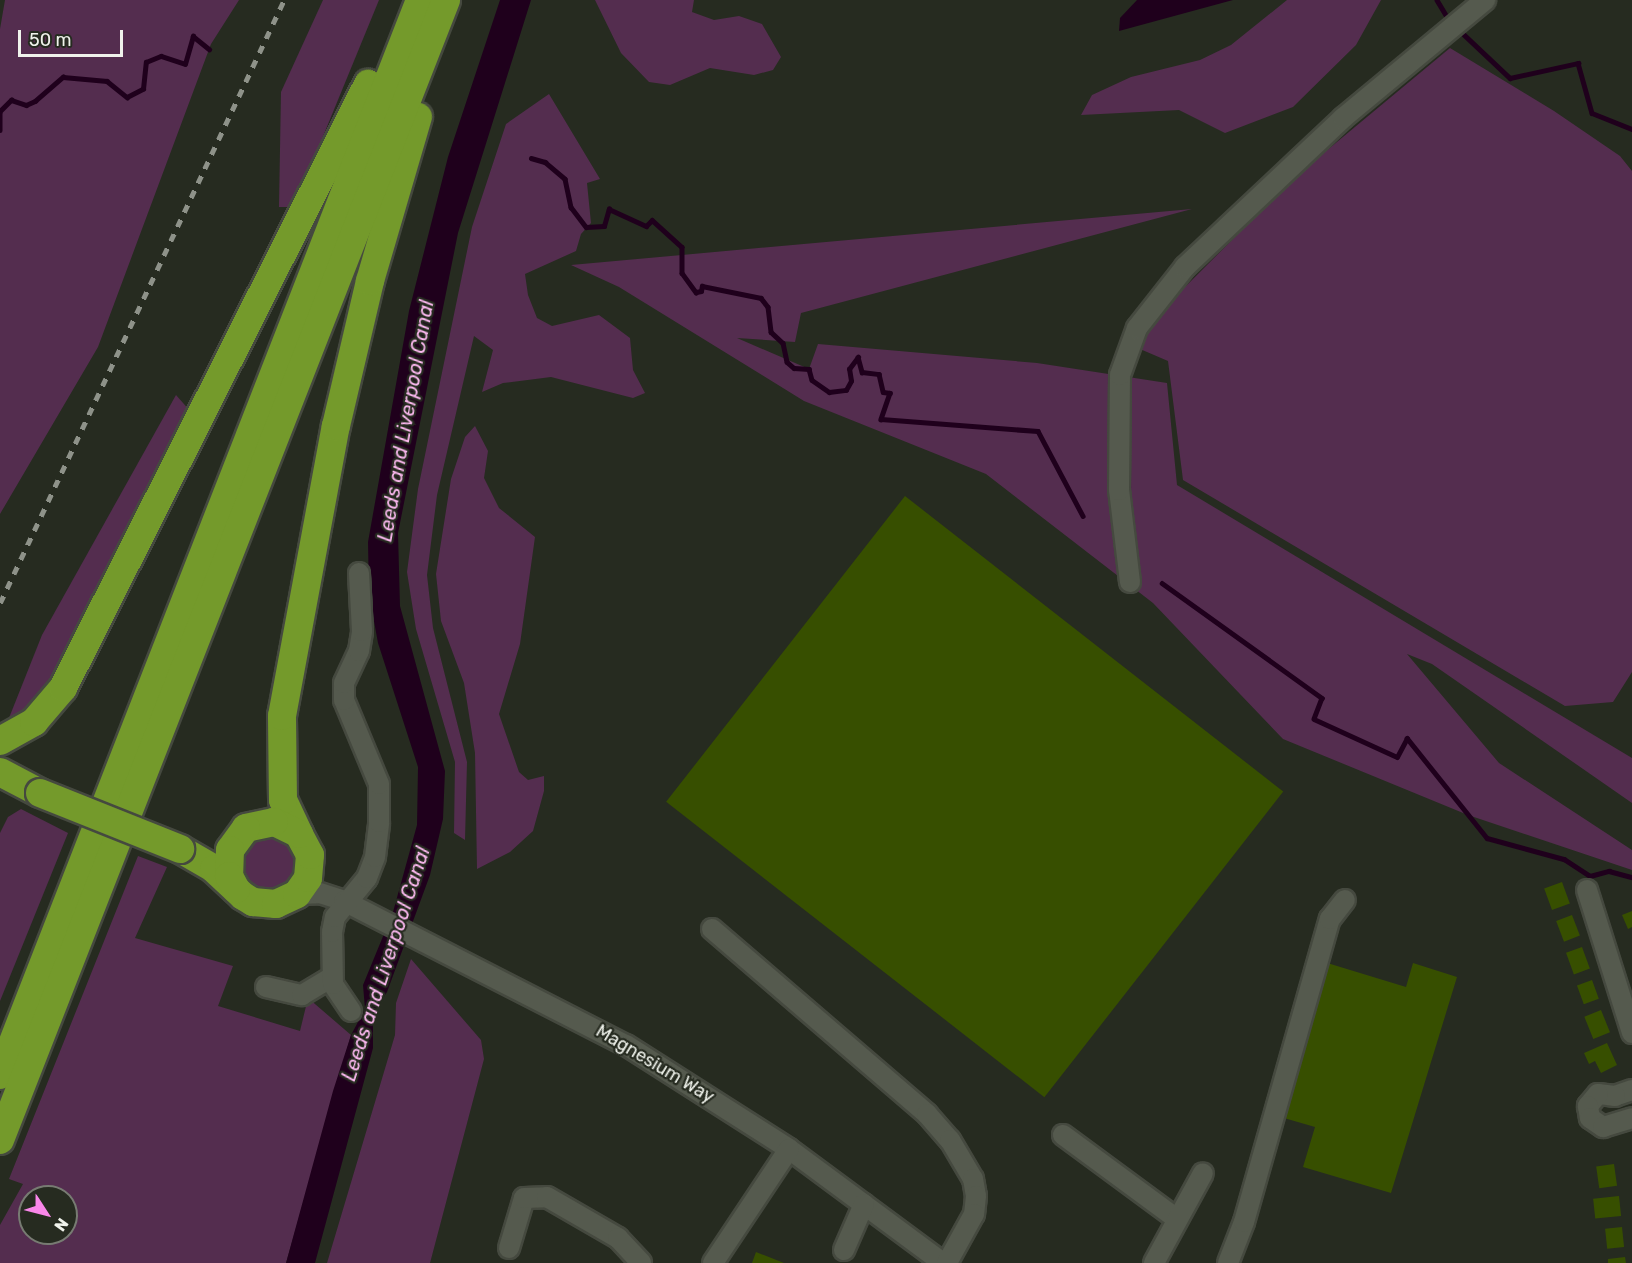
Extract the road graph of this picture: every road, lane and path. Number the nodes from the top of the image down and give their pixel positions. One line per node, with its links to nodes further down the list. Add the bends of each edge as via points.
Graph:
1 (404, 0): 8 (highway, via 356,111 63,688 51,706)
2 (420, 0): 23 (highway)
3 (446, 0): 27 (highway)
4 (463, 0): 11 (highway, via 414,129 341,404 282,716 283,800)
5 (1485, 0): 7 (street, via 1343,118 1209,244 1137,328 1120,375 1119,490)
6 (358, 573): 17 (street, via 362,631 359,651 344,683 344,700 379,784 379,822 375,857)
7 (1130, 582)
8 (9, 737)
9 (11, 783): 12 (highway, bridge)
10 (236, 838): 11 (highway, via 260,822 274,822); 12 (highway, via 206,849); 13 (highway, via 227,863)
11 (305, 844): 15 (highway, via 308,878); 17 (street, Magnesium Way, via 325,882)
12 (180, 849): 13 (highway, via 214,869)
13 (236, 889): 15 (highway, via 263,905 284,903)
14 (1587, 890): 22 (street)
15 (297, 894): 17 (street, Magnesium Way, via 320,893)
16 (1345, 900): 38 (street, via 1329,919 1244,1222)
17 (346, 902): 19 (street, via 335,917); 28 (street, Magnesium Way, via 626,1046)
18 (712, 929): 36 (street, via 927,1114 950,1140 974,1179 976,1196 974,1214)
19 (332, 977): 20 (street, via 302,995); 21 (street)
20 (266, 987)
21 (351, 1011)
22 (1632, 1033)
23 (0, 1075)
24 (1632, 1096): 25 (street, via 1598,1094 1587,1106 1590,1118 1603,1127)
25 (1632, 1119)
26 (1063, 1135): 31 (street)
27 (0, 1140)
28 (789, 1149): 30 (street, Magnesium Way); 35 (street)
29 (1203, 1173): 31 (street)
30 (864, 1204): 33 (street); 36 (street, Magnesium Way)
31 (1177, 1219): 37 (street)
32 (509, 1248): 34 (street, via 524,1198 547,1197 618,1238)
33 (844, 1250)
34 (641, 1263)
35 (713, 1263)
36 (945, 1263)
37 (1154, 1263)
38 (1227, 1263)

